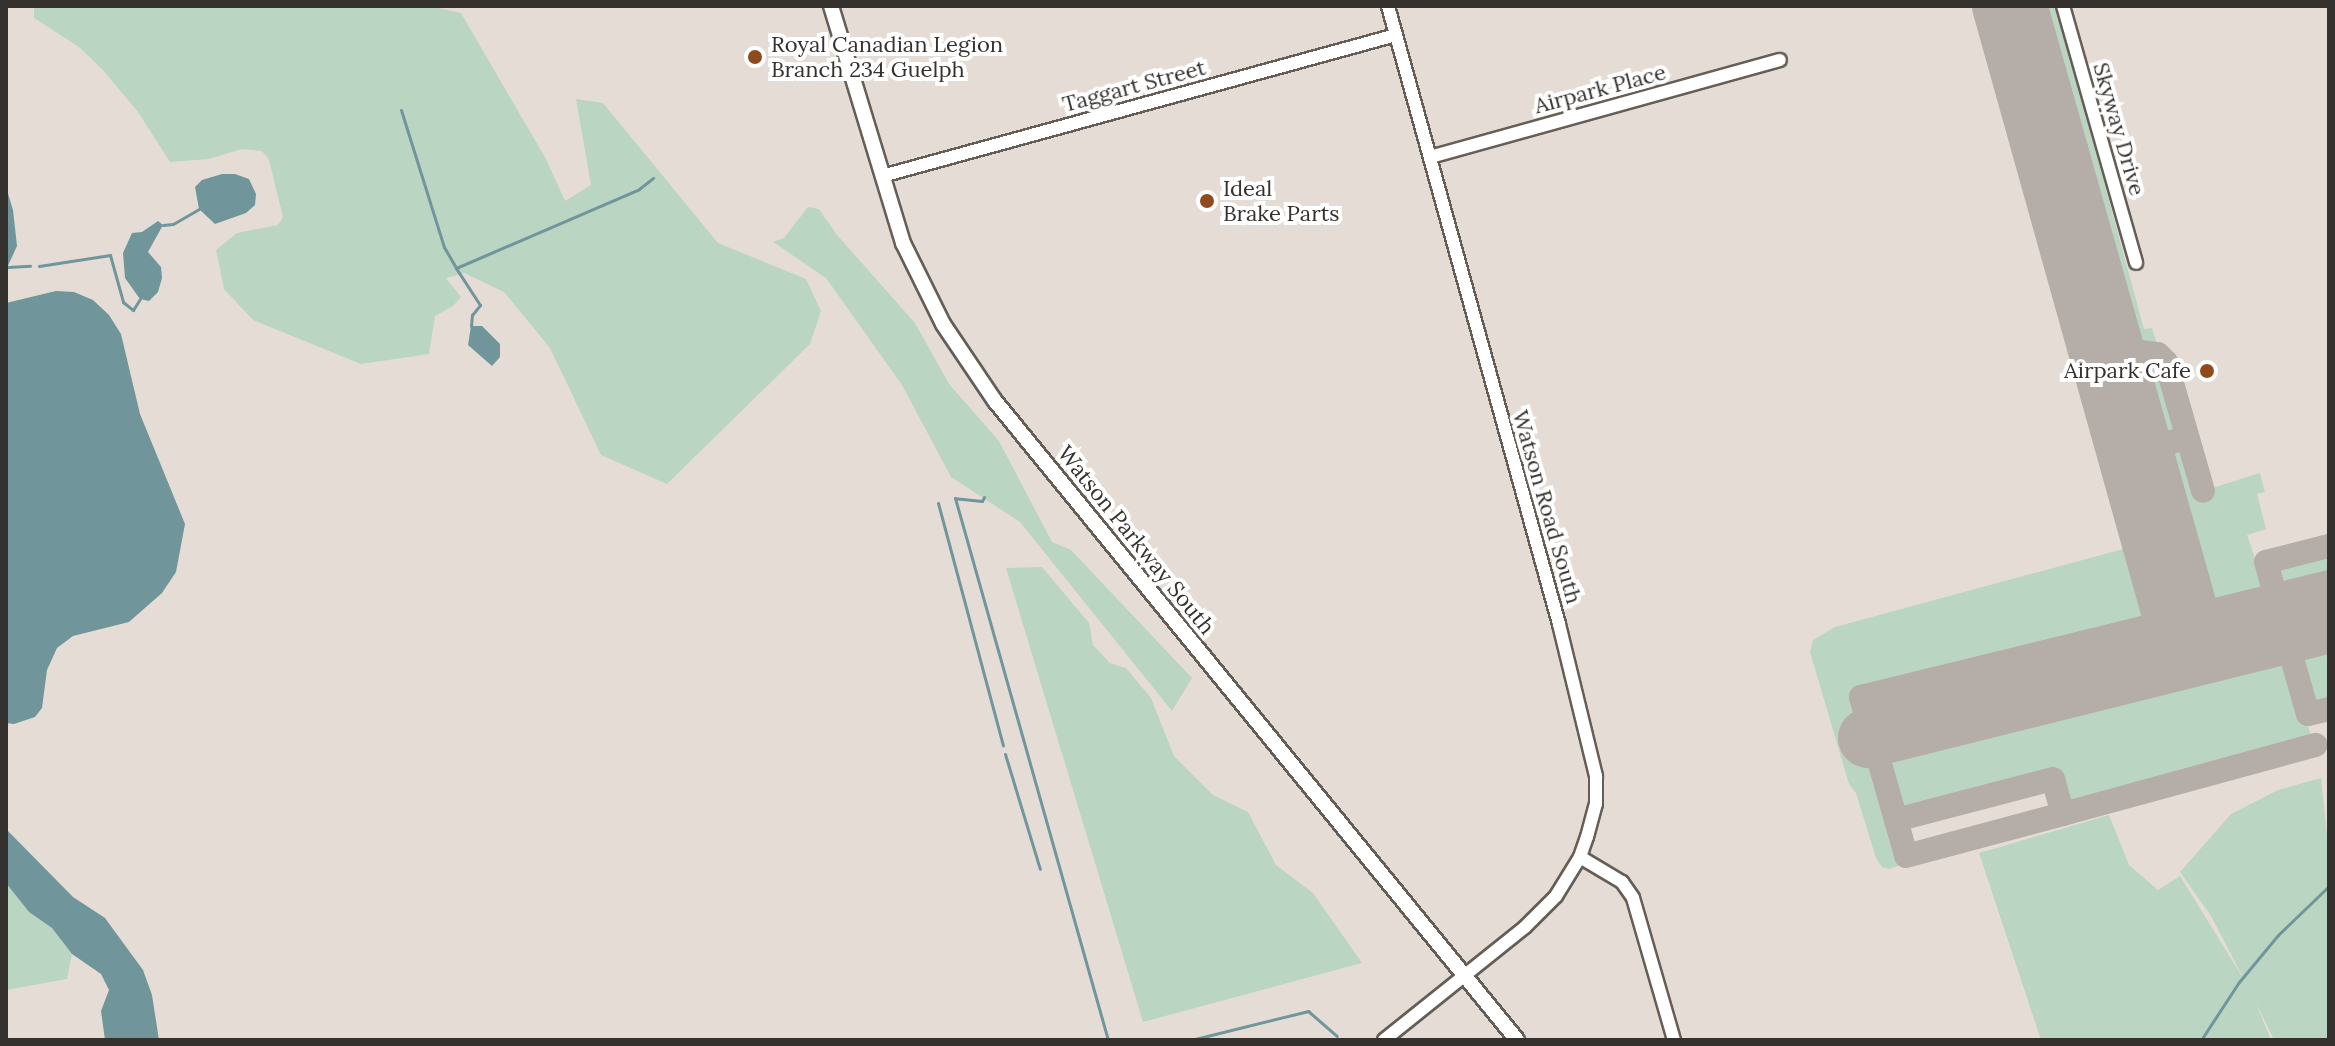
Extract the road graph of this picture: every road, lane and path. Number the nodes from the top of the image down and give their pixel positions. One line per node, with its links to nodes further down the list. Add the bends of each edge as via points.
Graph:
1 (831, 6): 7 (main road, Watson Parkway South)
2 (1388, 6): 4 (street, Watson Road South)
3 (2063, 6): 8 (street, Skyway Drive)
4 (1396, 35): 6 (street, Watson Road South); 7 (street, Taggart Street)
5 (1780, 60): 6 (street, Airpark Place)
6 (1430, 157): 9 (street, Watson Road South, via 1592,750 1596,804)
7 (882, 176): 10 (main road, Watson Parkway South, via 903,243 943,324 995,401)
8 (2136, 263)
9 (1580, 857): 10 (street, Watson Road South, via 1556,896); 13 (street, via 1622,882 1633,898)
10 (1464, 977): 11 (street, Watson Road South); 12 (main road, Watson Parkway South)
11 (1384, 1040)
12 (1517, 1040)
13 (1674, 1040)

